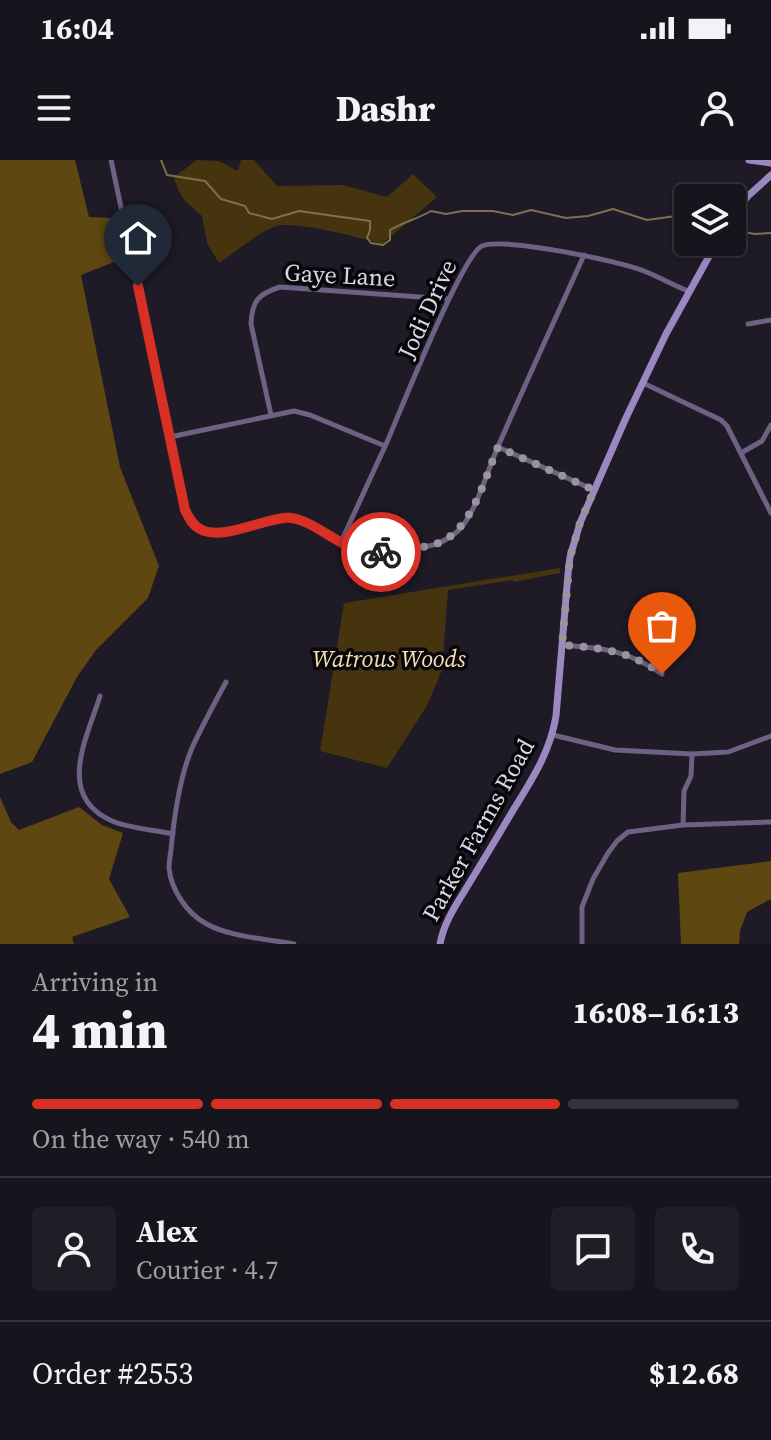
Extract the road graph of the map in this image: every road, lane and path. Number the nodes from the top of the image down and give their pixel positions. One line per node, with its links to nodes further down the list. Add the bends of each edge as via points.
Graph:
1 (111, 160): 15 (street)
2 (749, 160): 3 (street)
3 (771, 163)
4 (771, 175): 5 (street)
5 (746, 198)
6 (584, 255): 8 (street, Jodi Drive, via 643,270); 9 (street, Jodi Drive, via 492,243 480,246); 17 (street)
7 (709, 256): 8 (street, Parker Farms Road)
8 (688, 291): 12 (street, Parker Farms Road)
9 (449, 299): 13 (street, Gaye Lane, via 280,287 266,292 257,299 251,324); 16 (street, Jodi Drive)
10 (771, 320): 11 (street)
11 (748, 324)
12 (643, 383): 18 (street, via 721,420); 19 (street, Parker Farms Road)
13 (271, 415): 15 (street); 16 (street, via 310,415)
14 (771, 425): 18 (street, via 762,441)
15 (170, 437): 21 (street, via 185,510 200,529 212,534 285,517)
16 (385, 446): 21 (street, Jodi Drive)
17 (498, 447): 19 (street); 21 (street, via 470,514 449,538 373,554)
18 (741, 453): 20 (street)
19 (594, 490): 22 (street, Parker Farms Road, via 570,557)
20 (771, 513)
21 (341, 542)
22 (562, 645): 23 (street, via 627,654); 26 (street, Parker Farms Road)
23 (662, 674)
24 (226, 682): 31 (street, via 191,751)
25 (100, 696): 31 (street, via 79,763 81,792 90,806 113,822)
26 (553, 735): 28 (street, via 615,750); 34 (street, Parker Farms Road, via 542,763 453,909)
27 (771, 736): 28 (street, via 728,752)
28 (692, 754): 30 (street)
29 (771, 822): 30 (street)
30 (683, 825): 35 (street, via 628,832 617,841 582,907)
31 (173, 834): 32 (street, via 169,868 190,911 215,928)
32 (266, 941): 33 (street)
33 (294, 944)
34 (440, 944)
35 (582, 944)

